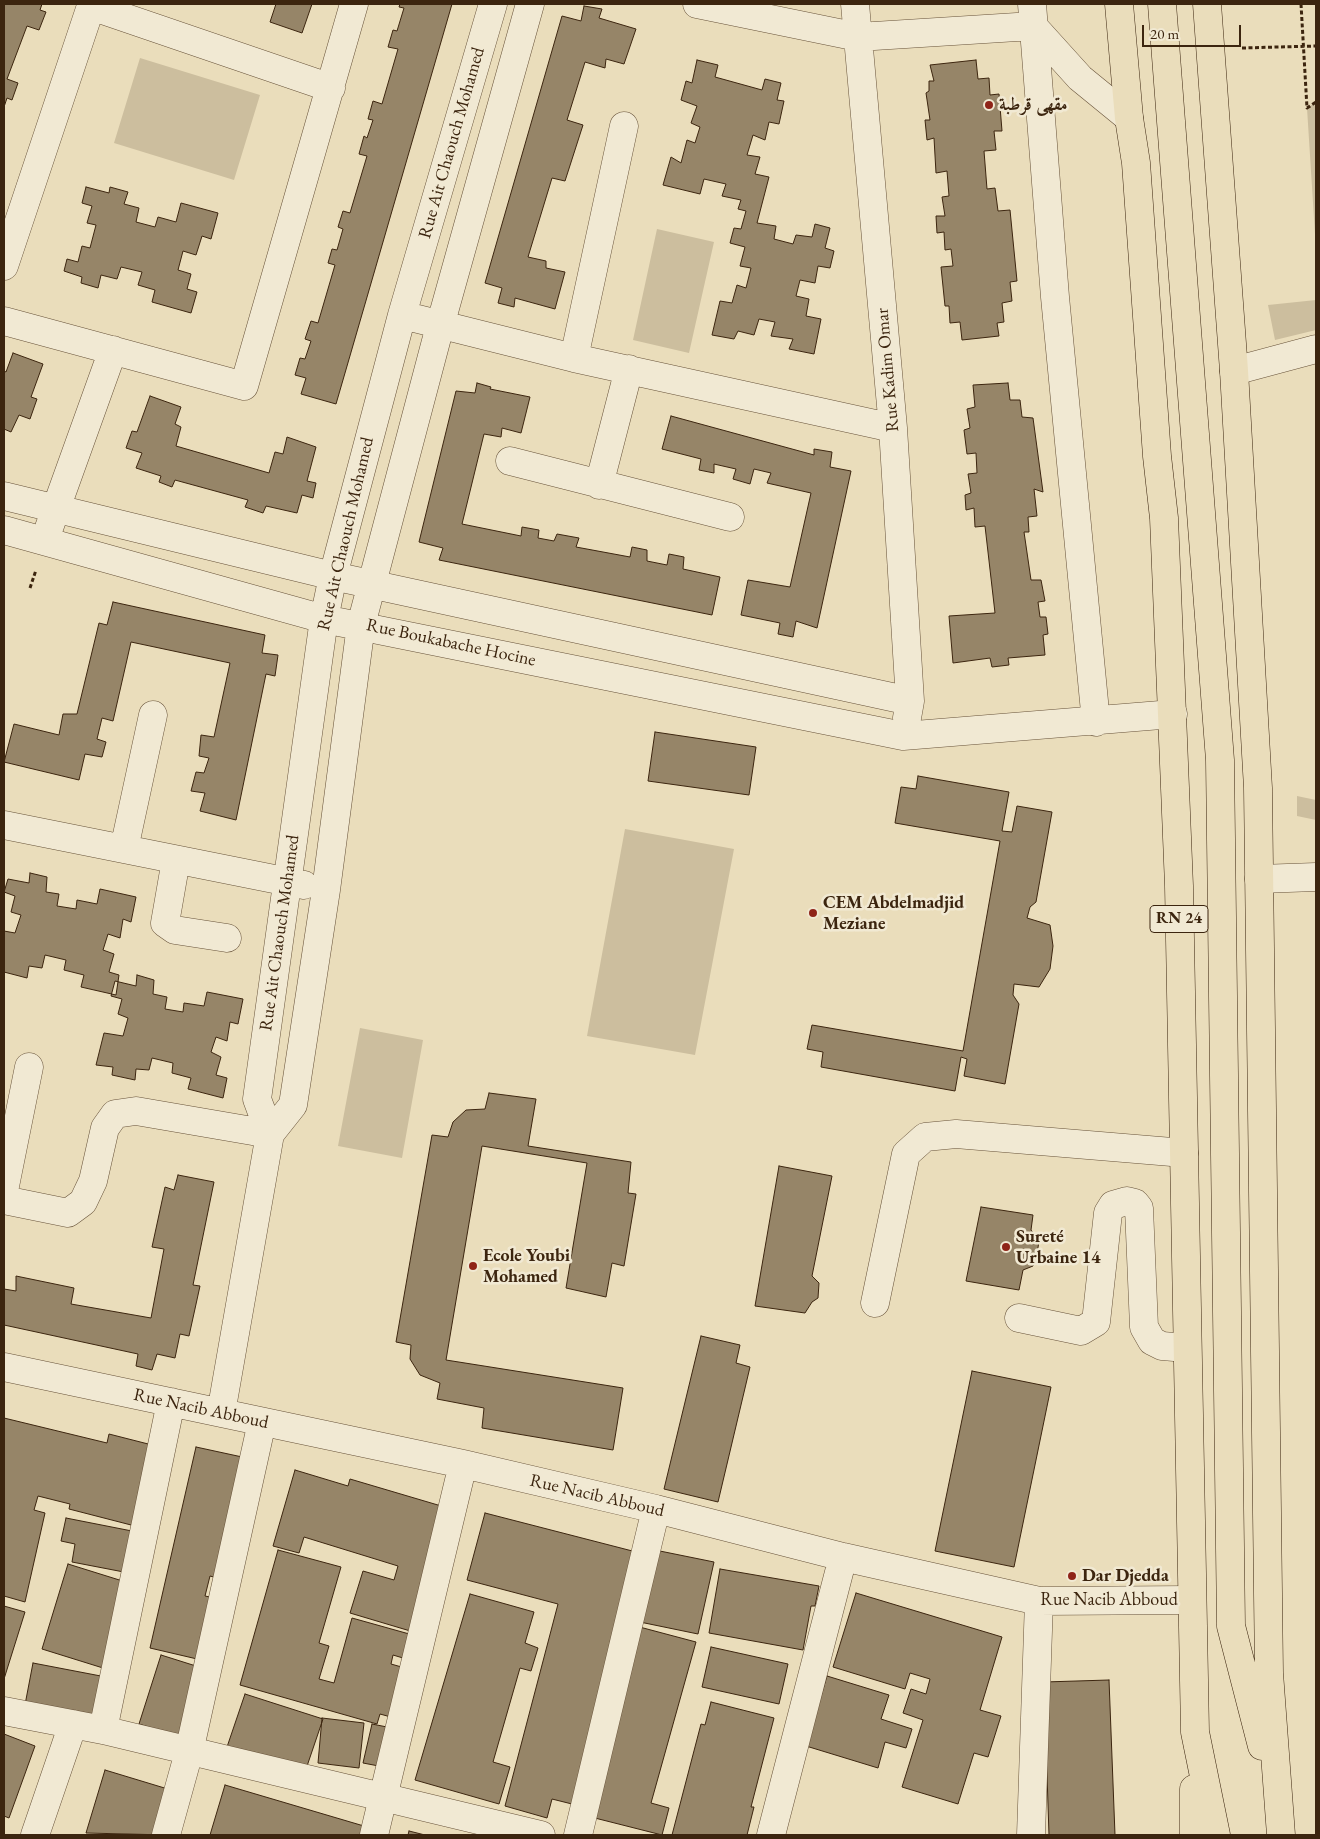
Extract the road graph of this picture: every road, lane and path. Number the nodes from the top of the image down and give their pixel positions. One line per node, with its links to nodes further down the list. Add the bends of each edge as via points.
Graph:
1 (354, 4): 16 (street)
2 (493, 4): 21 (street, Rue Ait Chaouch Mohamed)
3 (530, 4): 23 (street)
4 (697, 4): 12 (street)
5 (855, 4): 12 (street, Rue Kadim Omar)
6 (1049, 4): 11 (street)
7 (1119, 4): 18 (main road, RN 24)
8 (1162, 4): 77 (main road, RN 24, via 1220,760 1231,1626)
9 (1207, 4): 15 (main road, RN 24)
10 (1301, 4): 14 (path)
11 (1033, 15): 12 (street); 18 (street, via 1080,78); 44 (street, via 1055,297)
12 (858, 37): 29 (street, Rue Kadim Omar)
13 (1316, 46): 14 (path)
14 (1304, 47): 15 (path); 17 (path, via 1308,108)
15 (1210, 48): 28 (main road, RN 24)
16 (331, 88): 20 (street, via 91,6); 25 (street, via 244,386)
17 (1316, 102)
18 (1129, 118): 42 (main road, RN 24, via 1136,163 1164,518)
19 (624, 126): 26 (street)
20 (4, 266)
21 (402, 315): 23 (street); 37 (street, Rue Ait Chaouch Mohamed)
22 (4, 322): 25 (street)
23 (440, 326): 26 (street); 38 (street)
24 (1316, 349): 28 (street)
25 (113, 350): 33 (street)
26 (574, 358): 27 (street)
27 (629, 368): 29 (street); 31 (street)
28 (1234, 371): 50 (main road, RN 24, via 1258,788)
29 (893, 428): 41 (street, Rue Kadim Omar)
30 (510, 461): 31 (street)
31 (599, 485): 34 (street)
32 (4, 496): 33 (street)
33 (55, 509): 36 (street); 37 (street)
34 (730, 518)
35 (4, 530): 36 (street, Rue Boukabache Hocine)
36 (45, 541): 39 (street, Rue Boukabache Hocine)
37 (333, 576): 38 (street); 39 (street, Rue Ait Chaouch Mohamed)
38 (370, 584): 40 (street); 41 (street)
39 (324, 619): 40 (street, Rue Boukabache Hocine); 51 (street, Rue Ait Chaouch Mohamed)
40 (361, 625): 45 (street, Rue Boukabache Hocine); 52 (street)
41 (910, 701): 45 (street, Rue Kadim Omar)
42 (1173, 714): 44 (street, Rue Boukabache Hocine); 56 (main road, RN 24)
43 (153, 715): 47 (street)
44 (1096, 722): 45 (street, Rue Boukabache Hocine)
45 (903, 736)
46 (4, 825): 47 (street)
47 (124, 849): 48 (street)
48 (176, 860): 51 (street); 53 (street, via 165,923 175,930)
49 (1316, 877): 50 (street)
50 (1259, 879): 77 (main road, RN 24, via 1269,1673)
51 (287, 882): 52 (street); 55 (street, Rue Ait Chaouch Mohamed, via 258,1099)
52 (326, 890): 55 (street, via 293,1104)
53 (227, 938)
54 (29, 1067): 57 (street)
55 (270, 1134): 58 (street, via 136,1112 115,1114 105,1128 93,1181 83,1202 68,1213); 64 (street)
56 (1184, 1153): 59 (street, via 956,1134 925,1137 906,1154); 61 (main road, RN 24)
57 (4, 1191)
58 (4, 1200)
59 (875, 1303)
60 (1019, 1318): 61 (street, via 1081,1331 1096,1322 1108,1213 1113,1205 1135,1203 1139,1208 1144,1327 1152,1341 1162,1346)
61 (1187, 1348): 69 (main road, RN 24)
62 (4, 1367): 63 (street, Rue Nacib Abboud)
63 (171, 1402): 64 (street, Rue Nacib Abboud); 73 (street)
64 (221, 1413): 65 (street, Rue Nacib Abboud)
65 (262, 1422): 66 (street, Rue Nacib Abboud); 75 (street)
66 (463, 1464): 67 (street, Rue Nacib Abboud); 76 (street)
67 (656, 1509): 68 (street, Rue Nacib Abboud); 82 (street)
68 (843, 1557): 70 (street, Rue Nacib Abboud); 83 (street)
69 (1191, 1600): 70 (street, Rue Nacib Abboud); 74 (main road, RN 24)
70 (1039, 1601): 84 (street)
71 (4, 1710): 72 (street)
72 (73, 1724): 73 (street); 78 (street)
73 (103, 1730): 75 (street)
74 (1195, 1732): 85 (main road); 86 (main road, RN 24)
75 (189, 1752): 76 (street); 79 (street)
76 (383, 1798): 80 (street); 81 (street)
77 (1281, 1828)
78 (35, 1835)
79 (166, 1835)
80 (374, 1835)
81 (541, 1835)
82 (578, 1835)
83 (771, 1835)
84 (1031, 1835)
85 (1194, 1835)
86 (1216, 1835)

